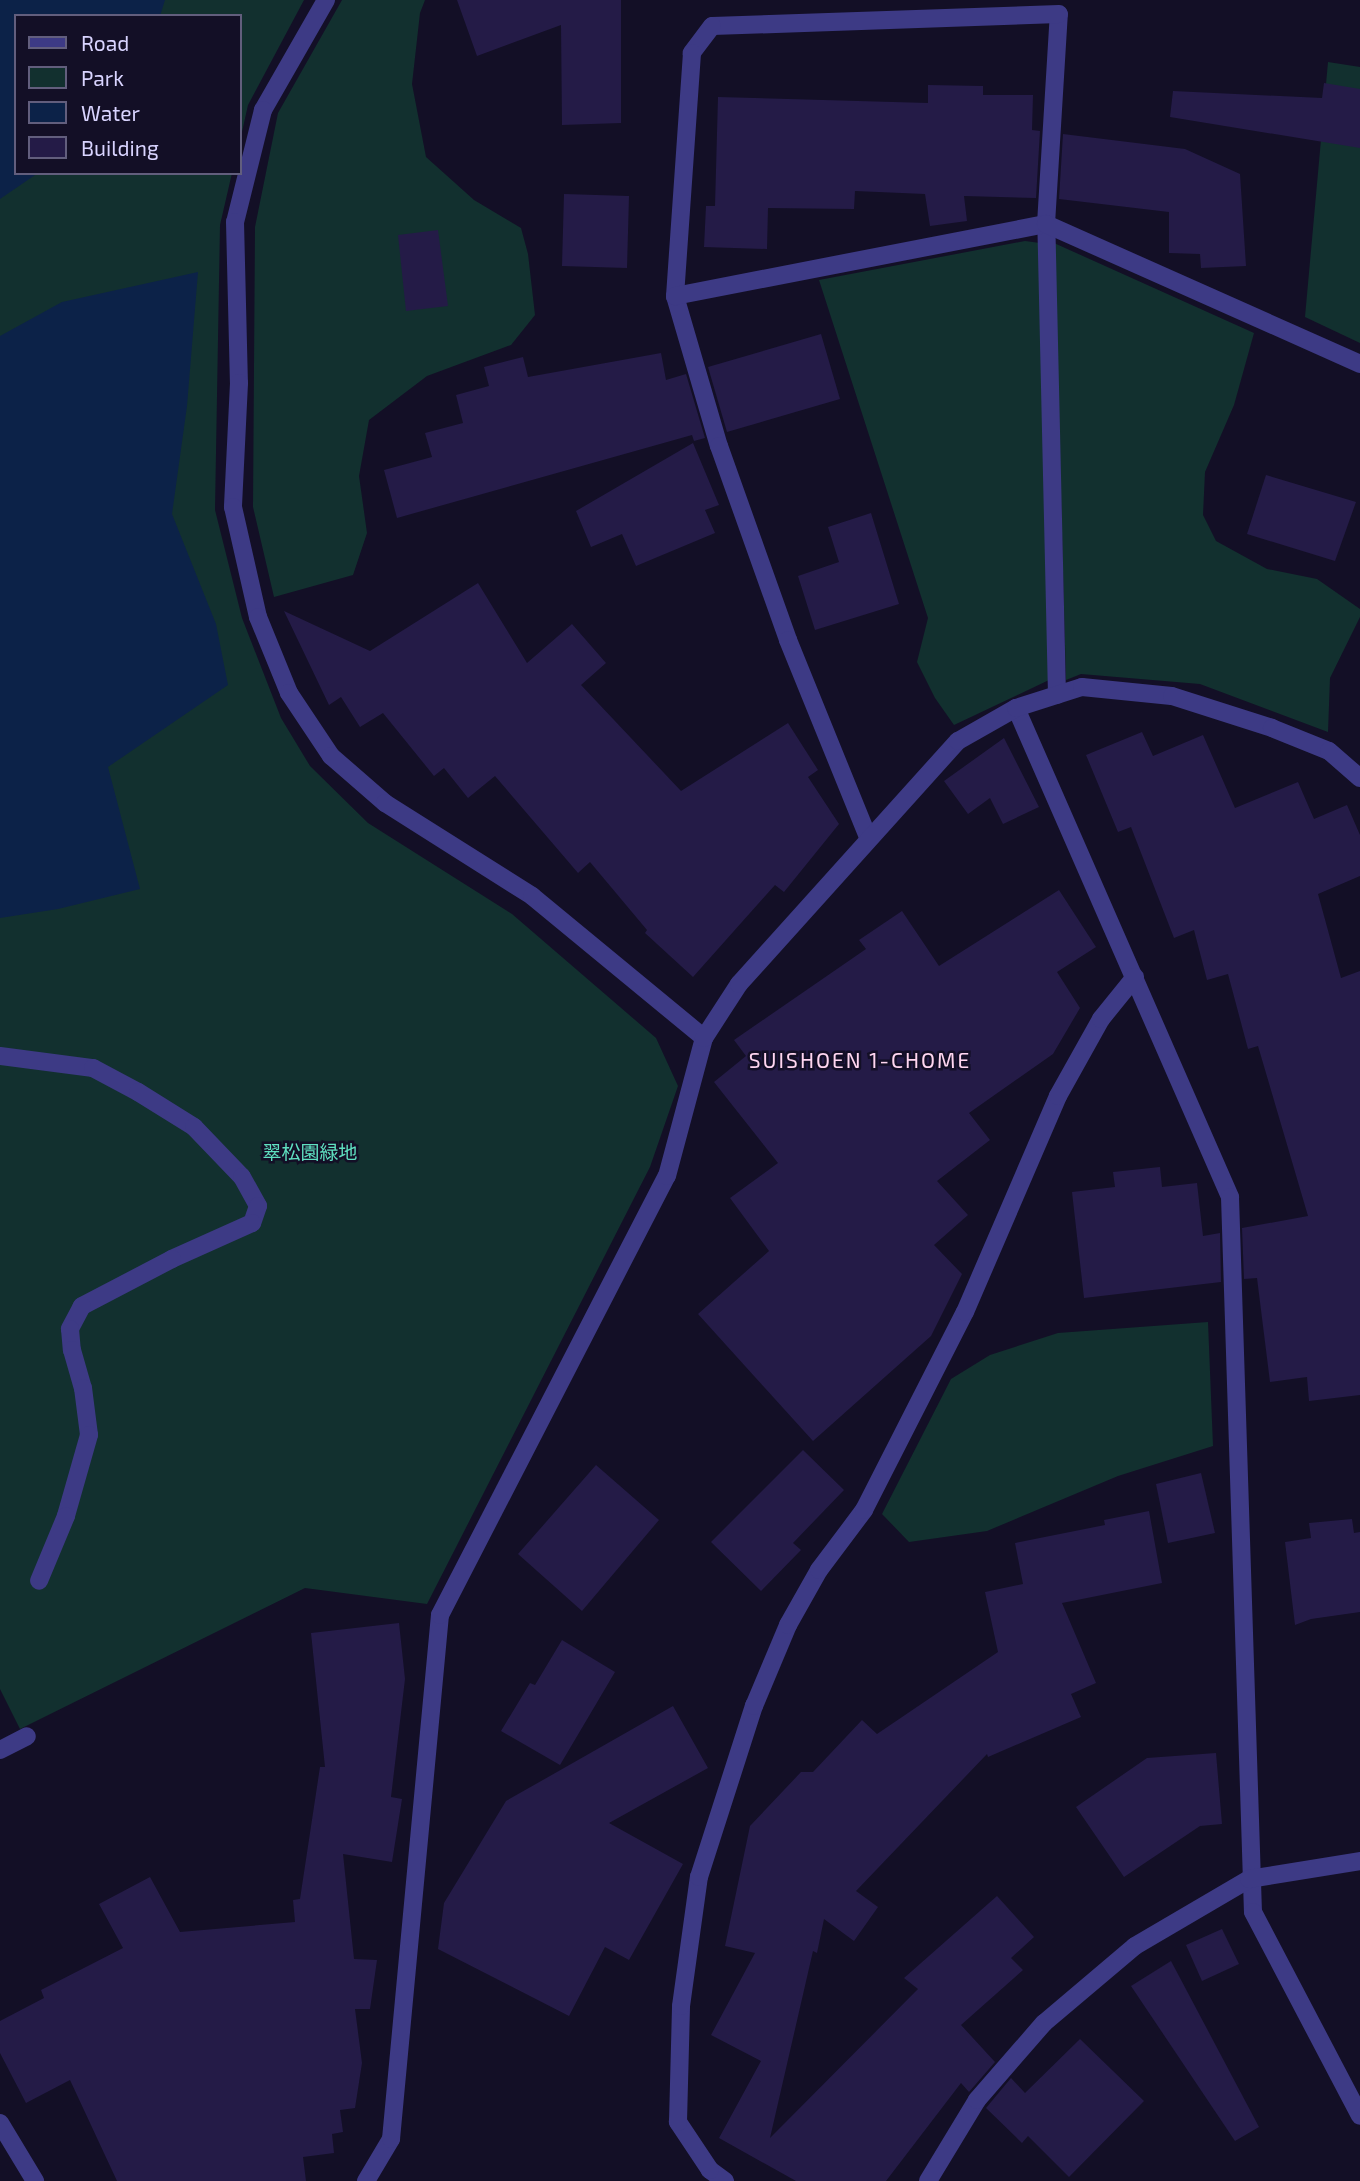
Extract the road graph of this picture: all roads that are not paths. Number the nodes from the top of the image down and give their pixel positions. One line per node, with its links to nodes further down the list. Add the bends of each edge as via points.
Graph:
1 (326, 0): 10 (street, via 263,110 235,222 239,383 233,507 258,617 289,693 331,756 385,803 532,896)
2 (1046, 224): 3 (street); 3 (street, via 1059,14 712,26 692,53); 4 (street); 5 (street)
3 (675, 296): 8 (street, via 719,446 788,640)
4 (1360, 365)
5 (1057, 695): 6 (street); 7 (street, via 1082,687 1172,696 1329,751)
6 (1016, 708): 8 (street, via 958,741); 9 (street)
7 (1360, 778)
8 (868, 838): 10 (street, via 739,984)
9 (1135, 977): 16 (street, via 1230,1197); 21 (street, via 1101,1019 1058,1096 965,1312 864,1510 819,1570 788,1625 754,1706 699,1877 681,2006 678,2122 710,2170)
10 (704, 1038): 20 (street, via 667,1176 440,1615 391,2139)
11 (0, 1056): 12 (street, via 93,1068 138,1092 194,1127 242,1177 258,1206 252,1223 82,1306 71,1329 89,1434 70,1504)
12 (39, 1581)
13 (27, 1736): 14 (street)
14 (0, 1750)
15 (1360, 1861): 16 (street)
16 (1249, 1879): 17 (street, via 1253,1912); 22 (street, via 1135,1946 1044,2024 977,2100)
17 (1360, 2116)
18 (0, 2123): 19 (street)
19 (35, 2181)
20 (366, 2181)
21 (725, 2181)
22 (928, 2181)

